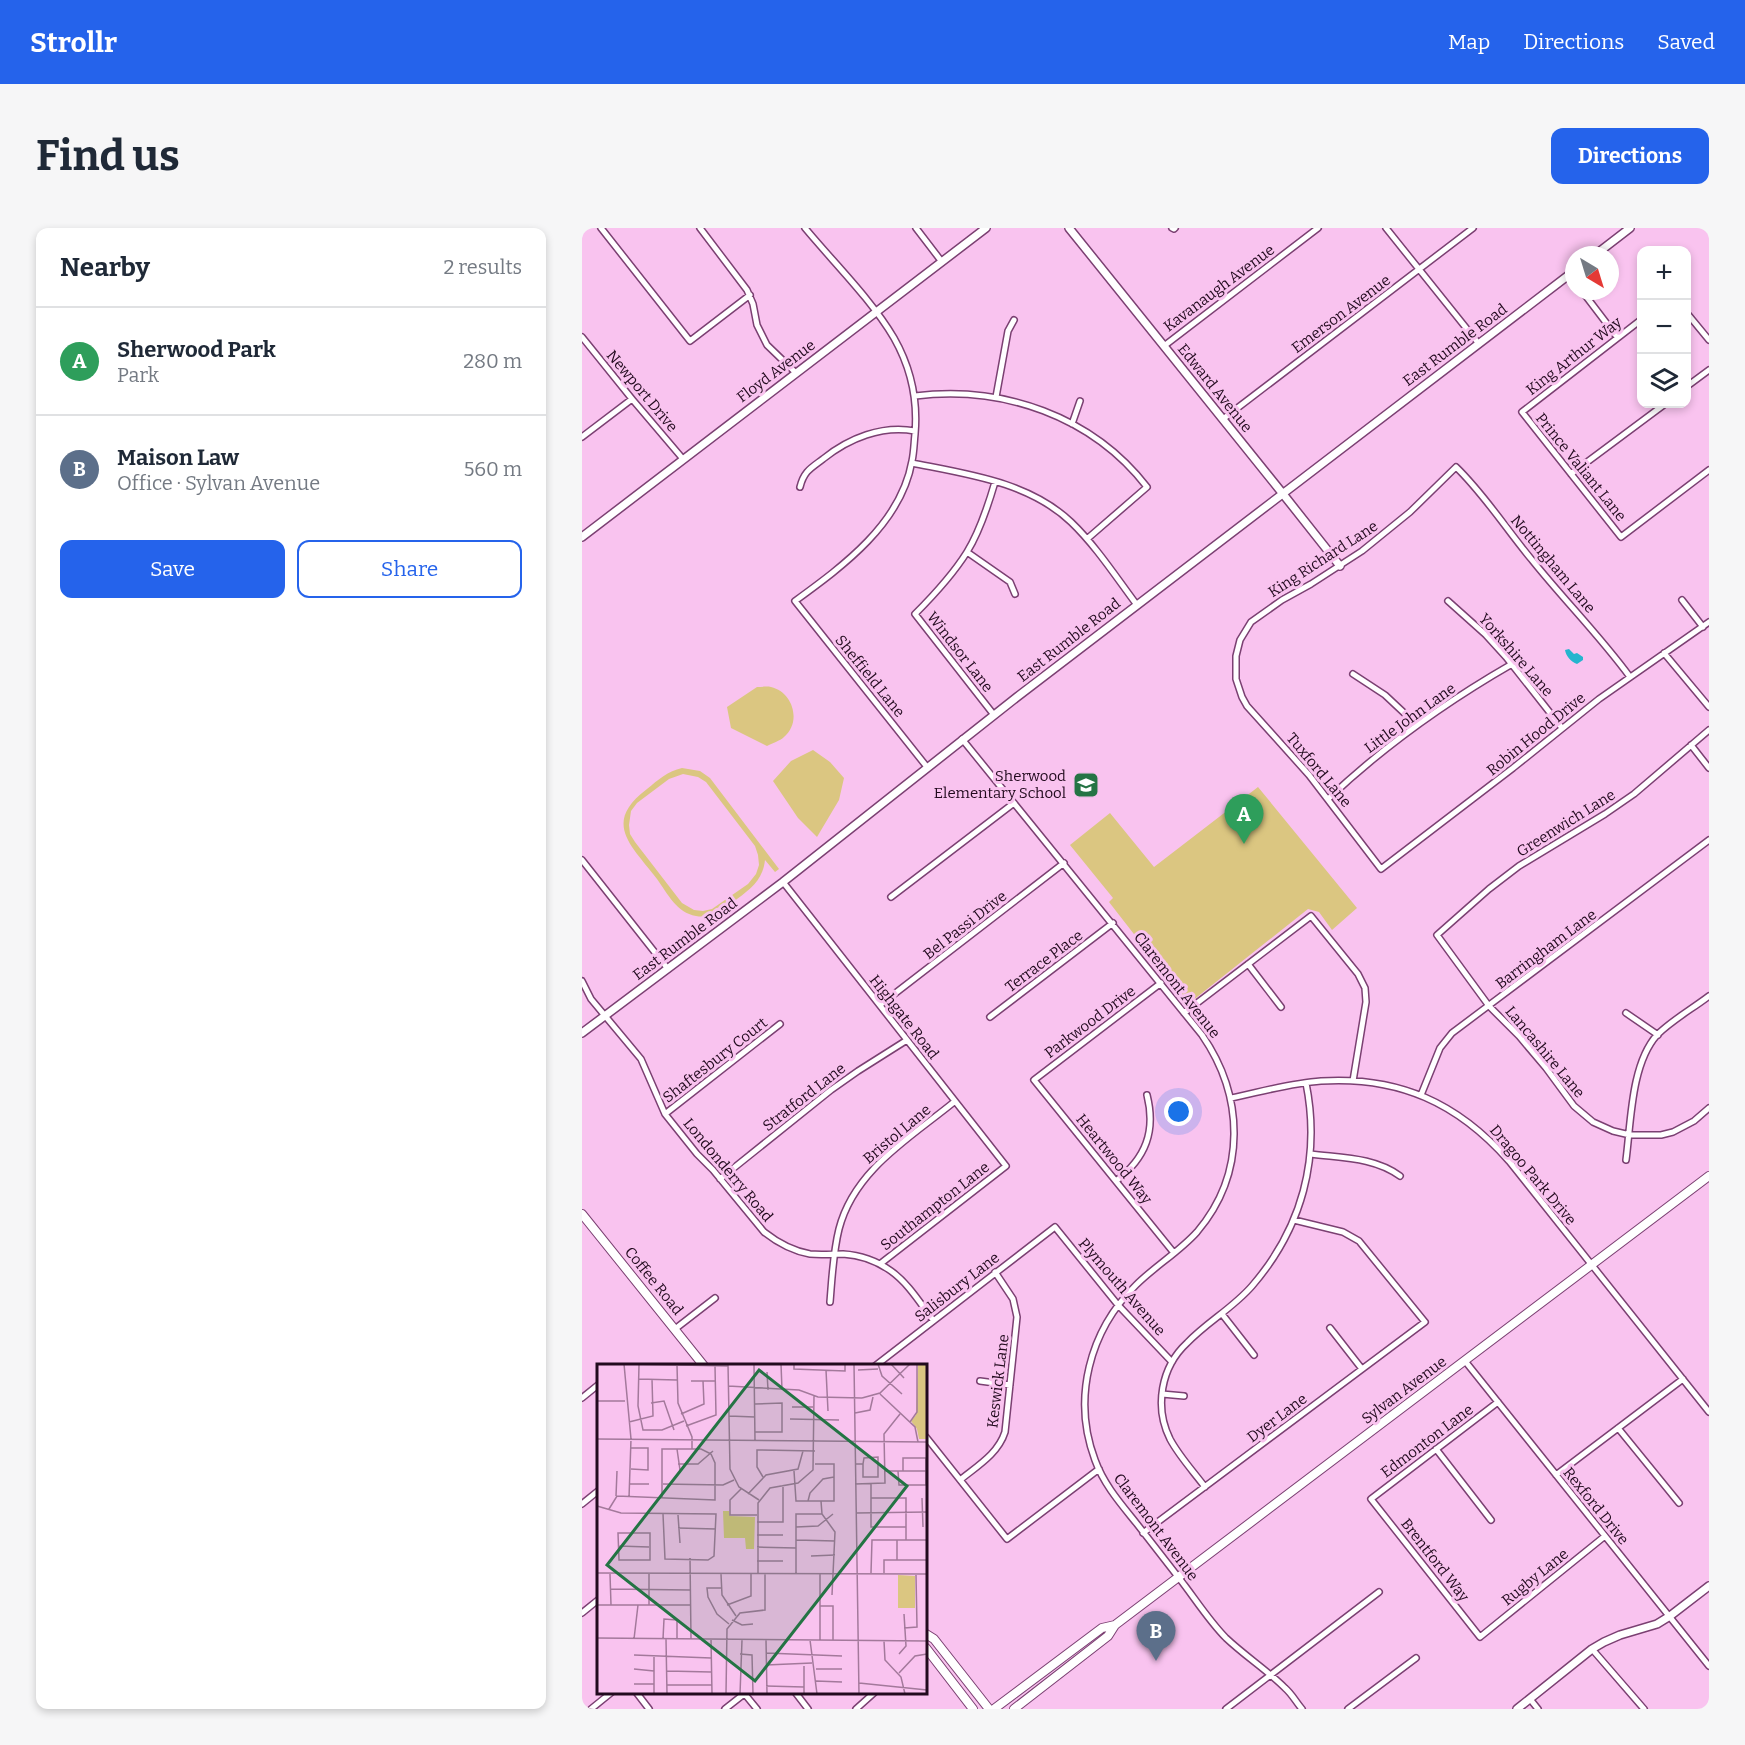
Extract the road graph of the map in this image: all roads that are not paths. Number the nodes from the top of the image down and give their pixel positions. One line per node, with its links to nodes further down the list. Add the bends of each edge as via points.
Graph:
1 (601, 228): 15 (street, via 690,340)
2 (700, 228): 15 (street)
3 (805, 228): 17 (street)
4 (916, 228): 12 (street)
5 (986, 228): 12 (street, Floyd Avenue)
6 (1069, 228): 25 (street, Edward Avenue)
7 (1318, 228): 25 (street, Kavanaugh Avenue)
8 (1386, 228): 13 (street)
9 (1473, 228): 13 (street, Emerson Avenue)
10 (1630, 228): 11 (street)
11 (1607, 246)
12 (942, 262): 17 (street, Floyd Avenue)
13 (1419, 270): 24 (street); 35 (street, Emerson Avenue)
14 (1565, 281): 24 (street, East Rumble Road)
15 (750, 295): 27 (street, via 767,345)
16 (1589, 300): 21 (street)
17 (876, 312): 27 (street, Floyd Avenue); 29 (street, via 908,368)
18 (1691, 318): 22 (street)
19 (1014, 320): 30 (street, via 1008,331)
20 (1637, 323): 21 (street, King Arthur Way)
21 (1617, 337): 34 (street, King Arthur Way)
22 (1709, 340)
23 (583, 341): 31 (street, Newport Drive)
24 (1479, 344): 46 (street, East Rumble Road)
25 (1164, 346): 35 (street, Edward Avenue)
26 (1709, 370): 28 (street)
27 (796, 373): 39 (street, Floyd Avenue)
28 (1691, 383)
29 (915, 396): 30 (street, via 954,393); 37 (street)
30 (996, 397): 36 (street, via 1035,407)
31 (632, 399): 38 (street); 39 (street, Newport Drive)
32 (1080, 401): 36 (street)
33 (1660, 408): 43 (street)
34 (1522, 412): 43 (street, Prince Valiant Lane)
35 (1223, 419): 46 (street, Edward Avenue)
36 (1072, 424): 48 (street, via 1110,449 1147,487)
37 (915, 431): 40 (street); 45 (street, via 880,432 847,442 803,475)
38 (582, 437)
39 (683, 459): 47 (street, Floyd Avenue)
40 (912, 464): 44 (street); 69 (street, Sheffield Lane, via 897,502 876,533 795,601)
41 (1456, 466): 50 (street, King Richard Lane, via 1387,532); 60 (street, Nottingham Lane)
42 (1709, 470): 43 (street, Prince Valiant Lane, via 1621,537)
43 (1571, 474)
44 (995, 482): 48 (street, via 1053,508); 49 (street, Windsor Lane)
45 (800, 486)
46 (1283, 494): 50 (street, Edward Avenue); 54 (street, East Rumble Road)
47 (582, 537)
48 (1087, 539): 54 (street)
49 (967, 552): 51 (street, via 1010,582); 63 (street, Windsor Lane, via 915,614)
50 (1340, 566): 61 (street, King Richard Lane, via 1251,622 1236,656)
51 (1015, 594)
52 (1682, 600): 56 (street)
53 (1448, 601): 58 (street, Yorkshire Lane)
54 (1137, 605): 63 (street, East Rumble Road)
55 (1709, 622): 56 (street, Robin Hood Drive)
56 (1703, 627): 57 (street, Robin Hood Drive)
57 (1664, 653): 60 (street, Robin Hood Drive); 62 (street)
58 (1512, 664): 64 (street, Little John Lane); 65 (street, Yorkshire Lane)
59 (1353, 674): 64 (street, via 1385,695)
60 (1630, 677): 65 (street, Robin Hood Drive)
61 (1238, 688): 71 (street, Tuxford Lane, via 1253,714)
62 (1709, 707)
63 (994, 715): 67 (street, East Rumble Road)
64 (1417, 725): 71 (street, Little John Lane)
65 (1562, 728): 76 (street, Robin Hood Drive)
66 (1709, 730): 68 (street, Greenwich Lane)
67 (962, 740): 69 (street, East Rumble Road); 72 (street, Claremont Avenue)
68 (1691, 745): 70 (street); 80 (street, Greenwich Lane, via 1614,807 1489,889)
69 (927, 767): 77 (street, East Rumble Road)
70 (1709, 768)
71 (1328, 799): 76 (street, Tuxford Lane)
72 (1014, 803): 75 (street, Claremont Avenue); 78 (street)
73 (1709, 840): 87 (street, Barringham Lane)
74 (582, 860): 82 (street)
75 (1064, 863): 79 (street, Claremont Avenue); 86 (street, Bel Passi Drive)
76 (1381, 869)
77 (783, 882): 82 (street, East Rumble Road); 86 (street, Highgate Road)
78 (891, 897)
79 (1113, 923): 84 (street, Claremont Avenue); 92 (street, Terrace Place)
80 (1437, 935): 87 (street, Lancashire Lane)
81 (1248, 964): 88 (street); 89 (street); 98 (street, via 1311,916 1365,988)
82 (668, 969): 91 (street, East Rumble Road)
83 (582, 981): 91 (street, Londonderry Road)
84 (1161, 983): 89 (street, Claremont Avenue); 97 (street, Parkwood Drive)
85 (1709, 996): 95 (street)
86 (880, 1005): 96 (street, Highgate Road)
87 (1489, 1006): 101 (street, Barringham Lane, via 1445,1041); 106 (street, Lancashire Lane, via 1519,1036 1582,1114 1604,1128)
88 (1281, 1007)
89 (1185, 1013): 102 (street, Claremont Avenue, via 1211,1048)
90 (1626, 1014): 95 (street)
91 (605, 1016): 94 (street, East Rumble Road); 105 (street, Londonderry Road, via 641,1059)
92 (990, 1017)
93 (780, 1024): 105 (street, Shaftesbury Court)
94 (582, 1033)
95 (1658, 1035): 106 (street, via 1640,1065)
96 (907, 1040): 103 (street, Highgate Road); 112 (street, Stratford Lane, via 831,1090)
97 (1034, 1080): 113 (street, Heartwood Way)
98 (1353, 1080): 99 (street, Dragoo Park Drive); 101 (street, Dragoo Park Drive)
99 (1306, 1083): 102 (street, Dragoo Park Drive); 107 (street)
100 (1147, 1095): 113 (street, via 1151,1119 1145,1147)
101 (1421, 1095): 120 (street, Dragoo Park Drive, via 1460,1115 1495,1144)
102 (1231, 1098): 117 (street, Claremont Avenue, via 1234,1130 1227,1176 1207,1218)
103 (954, 1102): 109 (street, Highgate Road); 118 (street, Bristol Lane, via 864,1179 842,1219)
104 (1709, 1108): 106 (street, Lancashire Lane, via 1694,1122 1673,1132)
105 (665, 1114): 112 (street, Londonderry Road)
106 (1630, 1135): 108 (street)
107 (1311, 1154): 110 (street, via 1364,1160); 115 (street)
108 (1626, 1160)
109 (1005, 1166): 119 (street, Southampton Lane)
110 (1400, 1176)
111 (1709, 1176): 120 (main road, Sylvan Avenue)
112 (720, 1179): 118 (street, Londonderry Road, via 773,1239 810,1254)
113 (1116, 1181): 117 (street, Heartwood Way)
114 (582, 1214): 128 (main road, Coffee Road)
115 (1294, 1220): 125 (street, via 1263,1273); 134 (street, Dyer Lane, via 1343,1232 1359,1241 1425,1322)
116 (1055, 1227): 121 (street, Salisbury Lane); 124 (street, Plymouth Avenue)
117 (1174, 1253): 124 (street, Claremont Avenue)
118 (835, 1254): 119 (street, Londonderry Road); 123 (street, Bristol Lane)
119 (880, 1264): 126 (street, Londonderry Road, via 907,1285)
120 (1591, 1264): 130 (main road, Sylvan Avenue); 135 (street, Dragoo Park Drive)
121 (995, 1272): 126 (street, Salisbury Lane); 138 (street, Keswick Lane, via 1016,1308)
122 (715, 1298): 128 (street)
123 (830, 1302)
124 (1118, 1305): 131 (street, Plymouth Avenue); 147 (street, Claremont Avenue, via 1093,1352 1086,1386 1087,1434)
125 (1222, 1314): 129 (street); 131 (street, via 1188,1342)
126 (933, 1320): 133 (street, Salisbury Lane)
127 (1330, 1328): 134 (street)
128 (675, 1329): 132 (main road, Coffee Road)
129 (1254, 1355)
130 (1465, 1361): 142 (street, Rexford Drive); 158 (main road, Sylvan Avenue)
131 (1172, 1362): 139 (street)
132 (703, 1364)
133 (875, 1364)
134 (1362, 1369): 150 (street, Dyer Lane)
135 (1683, 1379): 143 (street, Dragoo Park Drive); 144 (street)
136 (980, 1381): 138 (street)
137 (597, 1385): 141 (street)
138 (1010, 1385): 149 (street, Keswick Lane, via 1005,1432 999,1446)
139 (1162, 1394): 140 (street); 150 (street, via 1169,1438)
140 (1184, 1396)
141 (582, 1398)
142 (1498, 1402): 146 (street, Edmonton Lane); 148 (street, Rexford Drive)
143 (1709, 1412)
144 (1618, 1428): 148 (street); 153 (street)
145 (927, 1438): 149 (street)
146 (1436, 1449): 152 (street, Edmonton Lane); 155 (street)
147 (1099, 1469): 149 (street, via 1007,1539); 156 (street, Claremont Avenue)
148 (1556, 1475): 157 (street, Rexford Drive)
149 (960, 1480)
150 (1205, 1487): 156 (street, Dyer Lane)
151 (597, 1492): 154 (street)
152 (1371, 1499): 166 (street, Brentford Way)
153 (1679, 1503)
154 (582, 1504)
155 (1491, 1520)
156 (1143, 1533): 158 (street, Claremont Avenue)
157 (1605, 1536): 163 (street, Rexford Drive); 166 (street, Rugby Lane)
158 (1179, 1577): 164 (main road, Sylvan Avenue); 171 (street, Claremont Avenue, via 1224,1636)
159 (1709, 1586): 163 (street)
160 (1379, 1592): 171 (street)
161 (597, 1601): 162 (street)
162 (582, 1613)
163 (1670, 1617): 168 (street); 170 (street, Rexford Drive)
164 (1115, 1626): 187 (main road, Sylvan Avenue, via 1102,1628); 188 (main road, Sylvan Avenue, via 1108,1636)
165 (927, 1635): 186 (main road)
166 (1480, 1637)
167 (927, 1649): 185 (main road)
168 (1592, 1649): 178 (street); 194 (street)
169 (1416, 1658): 191 (street)
170 (1709, 1666)
171 (1271, 1675): 189 (street); 190 (street, Claremont Avenue)
172 (610, 1694): 179 (street)
173 (638, 1694): 180 (street)
174 (743, 1694): 181 (street)
175 (745, 1694): 182 (street)
176 (797, 1694): 183 (street)
177 (873, 1694): 184 (street)
178 (1530, 1699): 192 (street); 193 (street)
179 (591, 1709)
180 (649, 1709)
181 (725, 1709)
182 (757, 1709)
183 (808, 1709)
184 (855, 1709)
185 (973, 1709)
186 (989, 1709)
187 (994, 1709)
188 (1014, 1709)
189 (1226, 1709)
190 (1302, 1709)
191 (1348, 1709)
192 (1517, 1709)
193 (1538, 1709)
194 (1644, 1709)

